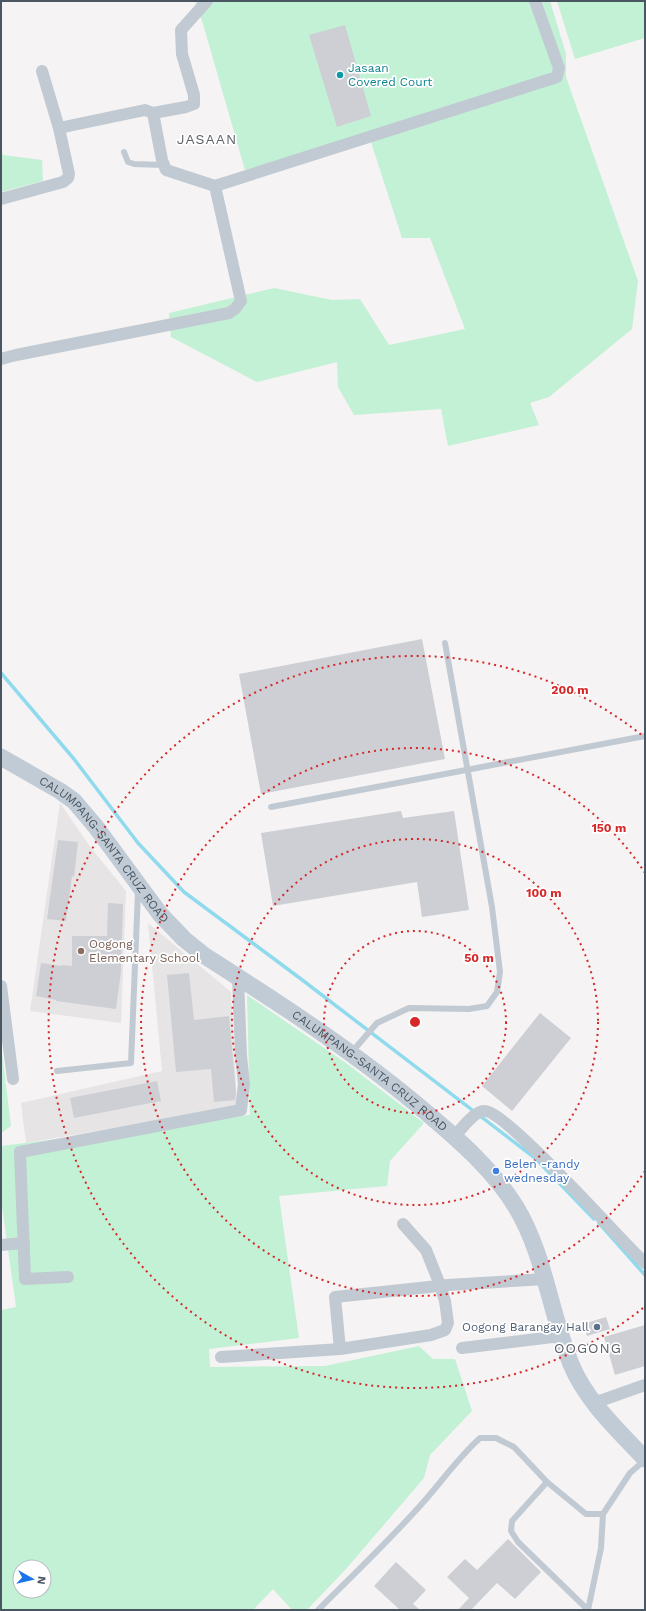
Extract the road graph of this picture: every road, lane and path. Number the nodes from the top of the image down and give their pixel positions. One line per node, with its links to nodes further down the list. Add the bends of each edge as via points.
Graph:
1 (207, 1): 4 (street, via 181,30 182,54 194,95 194,104)
2 (535, 1): 8 (street, via 559,68 557,77)
3 (42, 71): 5 (street)
4 (153, 113): 5 (street, via 145,110); 7 (street)
5 (59, 128): 9 (street, via 68,178 63,182)
6 (124, 152): 7 (lane, via 128,162)
7 (163, 165): 8 (street, via 166,170)
8 (215, 186): 10 (street, via 240,301 235,309 229,313)
9 (1, 199)
10 (1, 359)
11 (445, 643): 14 (lane)
12 (645, 736): 14 (lane)
13 (1, 757): 16 (main road, CALUMPANG-SANTA CRUZ ROAD, via 74,801)
14 (468, 771): 15 (lane); 19 (lane, via 492,907 500,972 497,992 487,1006 409,1008 372,1027)
15 (271, 807)
16 (138, 885): 17 (main road, CALUMPANG-SANTA CRUZ ROAD, via 160,914 184,939); 20 (lane, via 131,1063)
17 (238, 977): 19 (main road, CALUMPANG-SANTA CRUZ ROAD); 24 (street, via 244,1084 241,1110 20,1152)
18 (1, 986): 21 (street)
19 (351, 1053): 22 (main road, CALUMPANG-SANTA CRUZ ROAD)
20 (57, 1071)
21 (12, 1079)
22 (455, 1136): 26 (street, via 479,1113 490,1112 562,1175); 28 (main road, CALUMPANG-SANTA CRUZ ROAD, via 500,1185 516,1207 536,1250)
23 (403, 1224): 29 (street, via 426,1250)
24 (24, 1243): 25 (street); 27 (street, via 25,1279)
25 (1, 1245)
26 (645, 1263)
27 (68, 1278)
28 (545, 1279): 29 (street); 30 (main road, CALUMPANG-SANTA CRUZ ROAD)
29 (440, 1286): 32 (street, via 448,1323 445,1330 431,1335); 32 (street, via 335,1297)
30 (561, 1336): 31 (street); 35 (main road, CALUMPANG-SANTA CRUZ ROAD, via 571,1365)
31 (462, 1348)
32 (340, 1349): 33 (street)
33 (221, 1357)
34 (645, 1385): 35 (street)
35 (594, 1403): 36 (main road, CALUMPANG-SANTA CRUZ ROAD)
36 (645, 1459): 38 (lane, via 630,1473)
37 (547, 1482): 38 (lane, via 586,1514); 39 (lane, via 514,1447 496,1438 480,1438 466,1450 398,1529); 40 (lane, via 512,1521 512,1531 518,1542)
38 (604, 1514): 40 (lane, via 602,1548)
39 (318, 1610)
40 (588, 1610)

